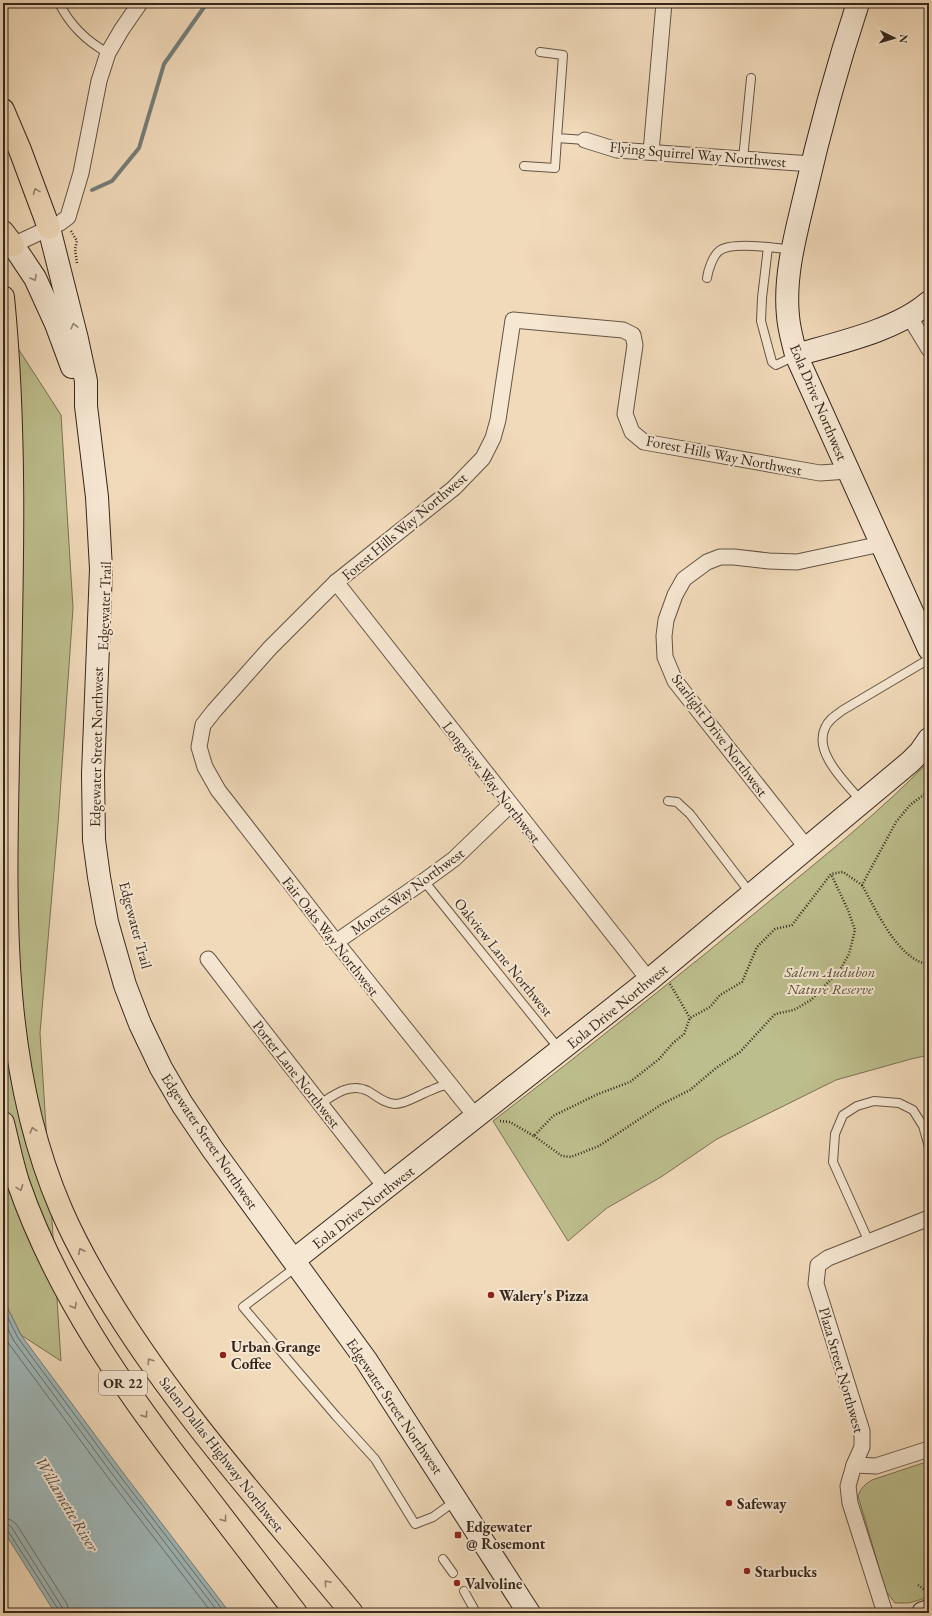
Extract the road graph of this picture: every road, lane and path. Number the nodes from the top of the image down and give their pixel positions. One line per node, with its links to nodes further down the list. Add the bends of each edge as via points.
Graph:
1 (58, 3): 6 (lane, via 66,18 79,33)
2 (140, 3): 6 (street)
3 (664, 3): 11 (street)
4 (858, 3): 13 (main road, Eola Drive Northwest)
5 (540, 52): 9 (lane, via 563,55)
6 (108, 53): 15 (street, via 99,81 70,211 64,221)
7 (751, 78): 12 (lane)
8 (3, 110): 15 (highway, one-way to 8)
9 (557, 138): 10 (lane); 14 (lane, via 555,168)
10 (585, 140): 11 (street, Flying Squirrel Way Northwest, via 617,150)
11 (651, 152): 12 (street, Flying Squirrel Way Northwest)
12 (743, 159): 13 (street, Flying Squirrel Way Northwest)
13 (812, 164): 19 (main road, Eola Drive Northwest)
14 (524, 166)
15 (49, 228): 16 (street); 27 (main road, Edgewater Street Northwest, one-way to 15, via 86,381 76,332)
16 (8, 239): 27 (main road, Edgewater Street Northwest, one-way to 27, via 35,278 56,324)
17 (77, 241): 20 (path, via 75,249)
18 (768, 247): 19 (lane); 21 (lane, via 726,247 718,251 708,270); 26 (lane, via 761,321 767,345 772,362 776,365)
19 (793, 250): 26 (main road, Eola Drive Northwest, via 788,316)
20 (79, 269)
21 (707, 278)
22 (3, 297): 71 (highway, Salem Dallas Highway Northwest / OR 22, one-way to 22, via 186,1411 129,1331 88,1266 61,1209 42,1160 30,1117 19,1064 7,942 12,526 10,412)
23 (929, 302): 24 (main road)
24 (909, 316): 25 (street); 26 (main road, via 872,332)
25 (929, 349)
26 (796, 355): 28 (main road, Eola Drive Northwest)
27 (86, 406): 60 (main road, Edgewater Street Northwest, via 97,497 101,562 93,809 99,877 107,922 125,985 161,1068 213,1150)
28 (848, 471): 29 (main road, Eola Drive Northwest); 30 (street, Forest Hills Way Northwest, via 820,473 644,442 632,432 625,414 635,345 633,334 623,330 513,320 498,420 483,458 454,488)
29 (881, 544): 31 (main road, Eola Drive Northwest); 39 (street, Starlight Drive Northwest, via 797,562 720,557 707,562 684,579 666,620 665,656 675,681)
30 (336, 582): 34 (street, Forest Hills Way Northwest, via 270,648 214,711 203,725); 38 (street, Longview Way Northwest)
31 (929, 649)
32 (929, 659): 37 (lane, via 843,710 825,727 822,736 824,752 835,770)
33 (929, 739): 37 (main road, Eola Drive Northwest, via 910,762)
34 (199, 746): 44 (street, Fair Oaks Way Northwest, via 205,768 218,790)
35 (929, 791): 42 (path, via 910,805 896,822)
36 (668, 801): 43 (lane, via 676,802 690,814)
37 (862, 802): 39 (main road, Eola Drive Northwest)
38 (510, 804): 41 (street, Moores Way Northwest, via 454,859); 47 (street, Longview Way Northwest)
39 (807, 848): 43 (main road, Eola Drive Northwest)
40 (831, 874): 42 (path, via 843,872); 48 (path, via 792,925 774,929 756,947 742,982 720,995 710,1007); 55 (path, via 855,930 849,954 840,970 810,1000 794,1010 775,1014 740,1052 690,1090 662,1104 599,1146 571,1157 562,1156)
41 (424, 881): 44 (street, Moores Way Northwest); 49 (lane, Oakview Lane Northwest)
42 (862, 885): 46 (path, via 901,949 924,964)
43 (751, 895): 47 (main road, Eola Drive Northwest)
44 (336, 942): 50 (street, Fair Oaks Way Northwest)
45 (208, 959): 51 (street, Porter Lane Northwest)
46 (929, 964)
47 (660, 982): 48 (path); 49 (main road, Eola Drive Northwest)
48 (690, 1018): 55 (path, via 684,1034 659,1059 630,1082 553,1116)
49 (561, 1050): 52 (main road, Eola Drive Northwest)
50 (449, 1084): 51 (lane, via 396,1104 383,1102 366,1090 356,1088 343,1089); 52 (street, Fair Oaks Way Northwest)
51 (320, 1104): 57 (street, Porter Lane Northwest)
52 (476, 1117): 57 (main road, Eola Drive Northwest)
53 (497, 1121): 55 (path, via 510,1122)
54 (3, 1123): 70 (highway, OR 22, one-way to 70, via 18,1181 31,1216 73,1305 112,1368 153,1426)
55 (534, 1136)
56 (929, 1147): 59 (lane, via 923,1126 913,1110 899,1103 874,1101 857,1106 843,1115 835,1134 833,1162)
57 (386, 1188): 60 (main road, Eola Drive Northwest)
58 (929, 1218): 59 (street)
59 (869, 1242): 62 (street, Plaza Street Northwest, via 818,1264 816,1284 862,1431 862,1447)
60 (296, 1263): 63 (main road, Edgewater Street Northwest, via 366,1360); 63 (lane, via 243,1307 375,1459 415,1524 433,1517)
61 (929, 1449): 62 (street, via 876,1466)
62 (854, 1465): 74 (street, Plaza Street Northwest, via 848,1486 850,1503)
63 (457, 1500): 73 (main road, Edgewater Street Northwest)
64 (443, 1559): 65 (lane)
65 (453, 1573)
66 (918, 1585): 68 (path)
67 (464, 1591): 72 (lane)
68 (929, 1593)
69 (929, 1611): 75 (main road)
70 (296, 1613)
71 (352, 1613)
72 (474, 1613)
73 (529, 1613)
74 (885, 1613)
75 (923, 1613)

